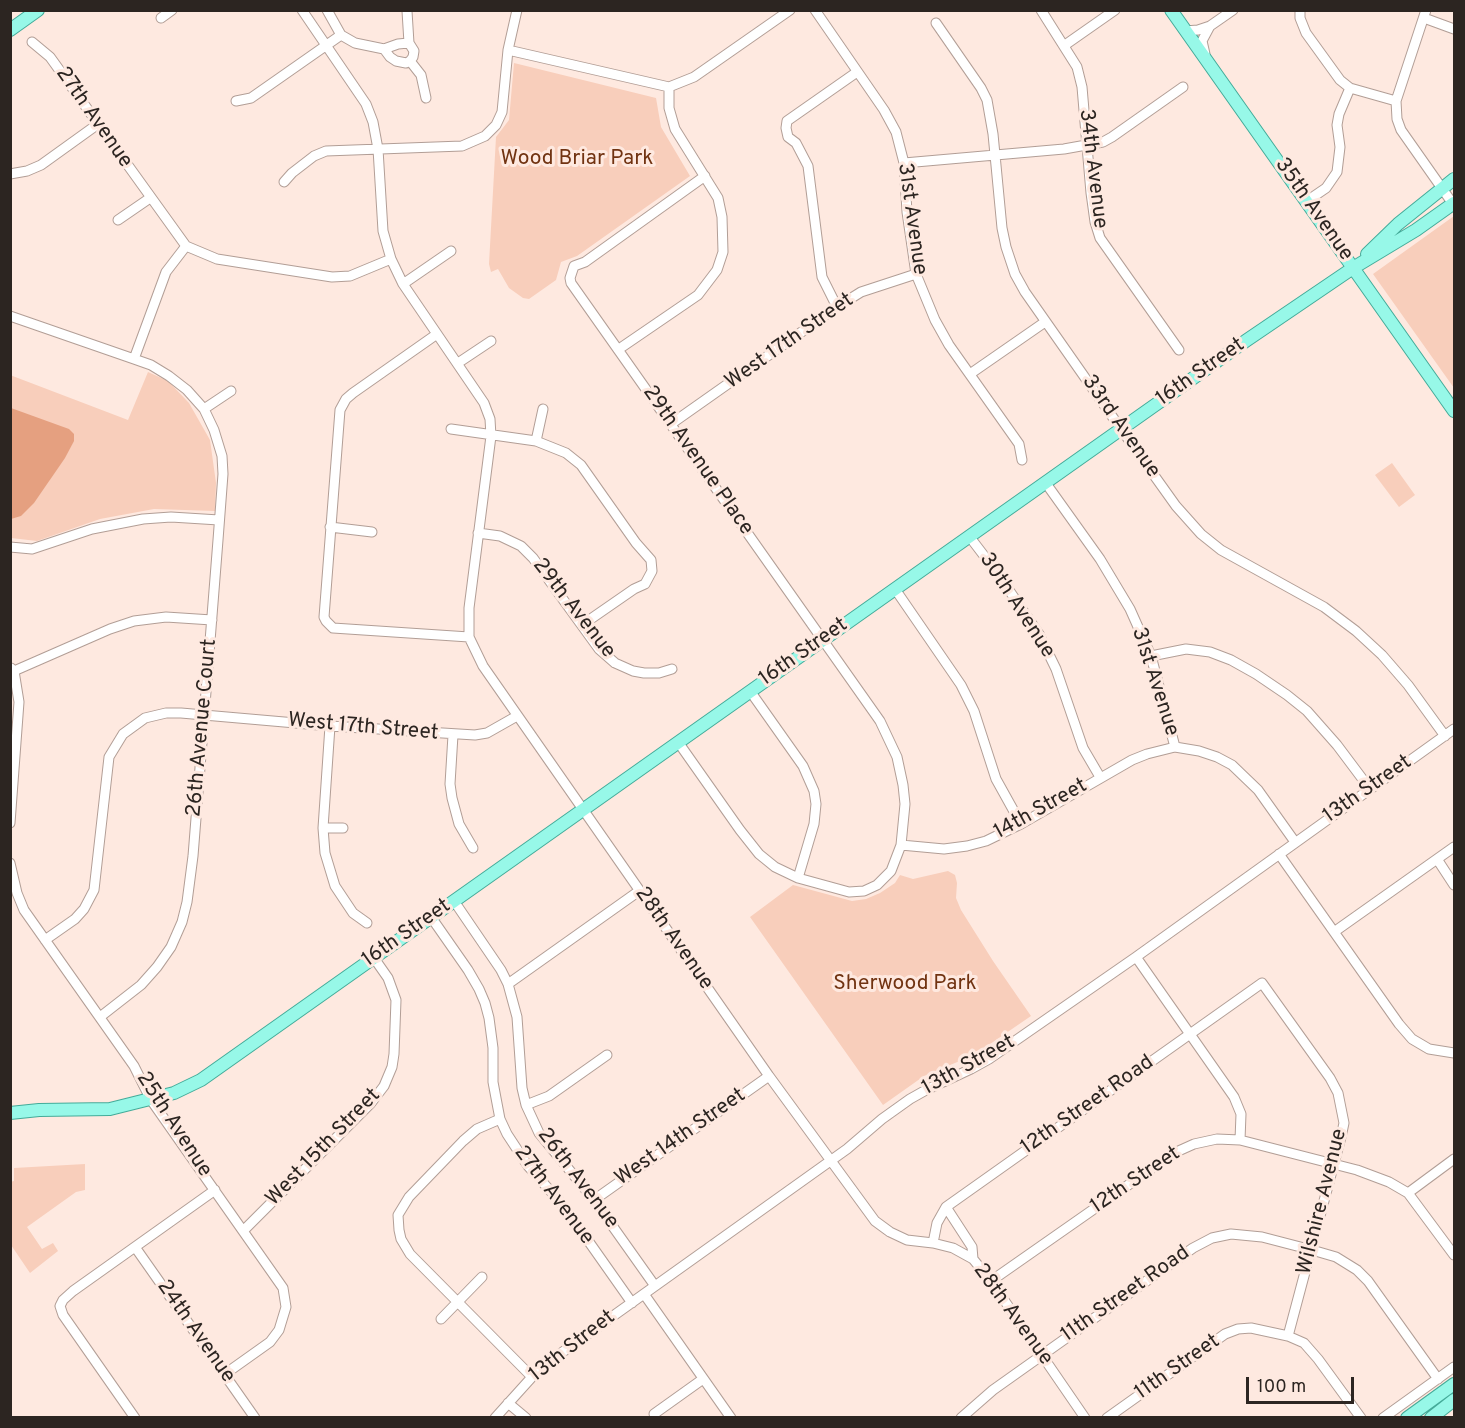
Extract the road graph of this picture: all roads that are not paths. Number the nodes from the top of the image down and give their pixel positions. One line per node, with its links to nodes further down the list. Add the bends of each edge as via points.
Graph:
1 (38, 10): 19 (main road)
2 (172, 10): 15 (street)
3 (302, 10): 24 (street, 28th Avenue)
4 (327, 10): 21 (street)
5 (518, 10): 27 (street)
6 (790, 10): 31 (street, via 694,77)
7 (815, 10): 30 (street, 31st Avenue)
8 (1041, 10): 25 (street, 34th Avenue)
9 (1115, 10): 25 (street)
10 (1171, 10): 20 (main road, 35th Avenue)
11 (1233, 10): 17 (street)
12 (1300, 10): 33 (street, via 1306,33 1332,71)
13 (407, 11): 23 (street)
14 (1425, 14): 18 (street); 36 (street)
15 (161, 18)
16 (936, 22): 40 (street, 33rd Avenue, via 987,100)
17 (1210, 26): 20 (street); 28 (street, via 1202,41)
18 (1455, 29)
19 (10, 30)
20 (1185, 31): 28 (main road, 35th Avenue)
21 (341, 35): 24 (street); 26 (street, via 355,43)
22 (32, 42): 37 (street, 27th Avenue, via 50,57)
23 (409, 43): 26 (street); 29 (street, via 414,51)
24 (326, 45): 35 (street, via 251,98); 39 (street, 28th Avenue, via 366,104)
25 (1065, 45): 38 (street, 34th Avenue, via 1080,77)
26 (384, 49): 29 (street, via 396,62)
27 (508, 50): 31 (street); 39 (street, via 502,112 486,136 462,146)
28 (1206, 59): 48 (main road, 35th Avenue)
29 (410, 61): 34 (street, via 421,75)
30 (857, 72): 41 (street, 31st Avenue, via 896,132); 57 (street, via 787,121 786,128 808,166 822,277)
31 (669, 87): 43 (street, via 675,129)
32 (1183, 87): 38 (street, via 1112,137)
33 (1350, 88): 36 (street); 48 (street, via 1337,125 1337,172 1326,188)
34 (426, 98)
35 (236, 101)
36 (1396, 101): 46 (street, via 1401,130)
37 (98, 124): 42 (street, via 41,165); 47 (street, 27th Avenue)
38 (1087, 146): 40 (street); 63 (street, 34th Avenue, via 1100,238)
39 (378, 149): 45 (street, via 326,151 306,162); 53 (street, 28th Avenue, via 380,208)
40 (994, 155): 41 (street); 59 (street, 33rd Avenue, via 1006,247 1015,274)
41 (904, 163): 55 (street, 31st Avenue)
42 (10, 174)
43 (705, 176): 62 (street, via 718,198 722,217 723,252 717,270 698,295); 62 (street, 29th Avenue Place, via 574,266 571,283)
44 (1455, 179): 46 (main road, 16th Street)
45 (285, 182)
46 (1442, 188): 49 (street); 54 (main road, 16th Street)
47 (150, 198): 50 (street); 51 (street, 27th Avenue)
48 (1307, 201): 54 (main road, 35th Avenue)
49 (1454, 203): 54 (main road, 16th Street)
50 (118, 220)
51 (186, 246): 53 (street, via 217,259 332,277 350,276); 64 (street, via 166,272)
52 (451, 251): 56 (street)
53 (391, 259): 56 (street, 28th Avenue)
54 (1353, 268): 70 (main road, 35th Avenue); 73 (main road, 16th Street)
55 (916, 274): 57 (street, West 17th Street, via 861,292); 66 (street, 31st Avenue, via 935,320)
56 (403, 284): 60 (street, 28th Avenue)
57 (837, 307): 71 (street, West 17th Street)
58 (10, 316): 64 (street, 26th Avenue Court)
59 (1045, 322): 66 (street); 73 (street, 33rd Avenue)
60 (437, 334): 65 (street, 28th Avenue); 79 (street, via 346,399 340,410)
61 (491, 341): 65 (street)
62 (619, 350): 71 (street, 29th Avenue Place)
63 (1179, 350)
64 (134, 359): 69 (street, 26th Avenue Court, via 169,376)
65 (458, 363): 74 (street, 28th Avenue, via 484,403)
66 (970, 374): 76 (street, 31st Avenue, via 1019,444)
67 (231, 391): 69 (street)
68 (543, 409): 75 (street)
69 (204, 410): 78 (street, 26th Avenue Court, via 222,456)
70 (1455, 411)
71 (671, 424): 88 (street, 29th Avenue Place)
72 (451, 429): 74 (street)
73 (1121, 429): 77 (main road, 16th Street); 98 (street, 33rd Avenue, via 1201,534 1221,550 1324,607 1356,631 1408,685)
74 (491, 436): 75 (street); 81 (street, 28th Avenue)
75 (536, 441): 86 (street, via 566,453 580,465 651,560 652,571 645,584)
76 (1022, 460)
77 (1046, 482): 82 (main road, 16th Street); 89 (street, 31st Avenue, via 1123,596)
78 (219, 520): 83 (street, via 143,519 92,528 32,549); 85 (street, 26th Avenue Court)
79 (330, 527): 80 (street); 87 (street, via 323,611 333,628)
80 (372, 532)
81 (478, 533): 86 (street, 29th Avenue, via 501,536 521,546); 87 (street, 28th Avenue)
82 (969, 536): 84 (main road, 16th Street); 101 (street, 30th Avenue, via 1039,634 1056,669 1083,748)
83 (10, 546)
84 (895, 589): 88 (main road, 16th Street); 105 (street, via 964,691 996,779)
85 (212, 620): 90 (street, via 166,617 134,621); 93 (street, 26th Avenue Court)
86 (582, 625): 91 (street, 29th Avenue, via 615,663 644,673)
87 (469, 637): 94 (street, 28th Avenue, via 483,666)
88 (823, 640): 92 (main road, 16th Street); 109 (street, via 880,721 897,757 905,804)
89 (1151, 656): 100 (street, 31st Avenue); 102 (street, via 1186,649 1210,652 1256,674 1307,711)
90 (12, 669): 104 (street, via 19,702)
91 (672, 669)
92 (750, 691): 99 (main road, 16th Street); 115 (street, via 803,766 813,791 814,824)
93 (204, 714): 95 (street, West 17th Street); 122 (street, West 17th Street, via 166,713 145,718 116,742 105,779 94,890 75,919); 127 (street, 26th Avenue Court, via 193,856 182,922 157,967)
94 (517, 716): 97 (street, West 17th Street, via 487,733); 103 (street, 28th Avenue)
95 (330, 726): 97 (street, West 17th Street); 106 (street)
96 (1455, 729): 98 (street, 13th Street)
97 (453, 735): 111 (street, via 452,798 459,824)
98 (1445, 736): 102 (street, 13th Street)
99 (678, 742): 103 (main road, 16th Street); 115 (street, via 759,854)
100 (1175, 747): 101 (street, 14th Street, via 1132,760); 108 (street, 31st Avenue, via 1199,751 1232,765 1258,790)
101 (1100, 777): 105 (street, 14th Street)
102 (1370, 789): 108 (street, 13th Street)
103 (582, 810): 117 (street, 28th Avenue); 118 (main road, 16th Street)
104 (10, 823)
105 (1021, 824): 109 (street, 14th Street, via 967,846 944,849)
106 (323, 828): 107 (street); 120 (street, via 326,860 335,886 353,913)
107 (343, 828)
108 (1295, 842): 112 (street, 13th Street)
109 (901, 845): 115 (street, via 887,877 864,891 849,892)
110 (1455, 847): 113 (street)
111 (473, 848)
112 (1279, 854): 121 (street); 123 (street, 13th Street)
113 (1437, 859): 116 (street); 121 (street)
114 (10, 863): 122 (street, 25th Avenue, via 20,901)
115 (798, 878)
116 (1455, 885)
117 (639, 891): 126 (street); 131 (street, 28th Avenue)
118 (454, 901): 119 (main road, 16th Street); 126 (street, 26th Avenue)
119 (431, 917): 124 (main road, 16th Street); 135 (street, 27th Avenue, via 468,970 485,1003)
120 (367, 923)
121 (1334, 932): 129 (street, via 1412,1040 1429,1049)
122 (45, 940): 127 (street, 25th Avenue)
123 (1136, 957): 128 (street); 137 (street, 13th Street, via 989,1059 910,1099)
124 (374, 958): 132 (main road, 16th Street, via 200,1080); 144 (street, West 15th Street, via 394,991 397,1010 392,1067 384,1086)
125 (1263, 983): 128 (street, 12th Street Road); 139 (street, Wilshire Avenue, via 1338,1093 1344,1122)
126 (508, 984): 133 (street, 26th Avenue, via 517,1017)
127 (100, 1017): 132 (street, 25th Avenue)
128 (1190, 1034): 136 (street, via 1238,1105); 143 (street, 12th Street Road)
129 (1455, 1053)
130 (607, 1055): 133 (street, via 549,1096)
131 (769, 1076): 137 (street, 28th Avenue); 142 (street, West 14th Street)
132 (152, 1100): 134 (main road, 16th Street, via 110,1109); 140 (street, 25th Avenue)
133 (526, 1105): 142 (street, 26th Avenue, via 538,1133)
134 (10, 1113)
135 (500, 1119): 154 (street, via 477,1129 463,1141 409,1197 398,1215 405,1247); 155 (street, 27th Avenue, via 528,1166 563,1205)
136 (1240, 1140): 139 (street, 12th Street); 151 (street, 12th Street, via 1203,1141 1183,1148)
137 (831, 1160): 145 (street, 28th Avenue, via 875,1221 907,1240); 152 (street, 13th Street)
138 (1455, 1160): 141 (street)
139 (1334, 1164): 141 (street, 12th Street, via 1376,1176); 147 (street, Wilshire Avenue)
140 (215, 1190): 144 (street, 25th Avenue); 146 (street)
141 (1408, 1193): 148 (street)
142 (594, 1200): 152 (street, 26th Avenue)
143 (946, 1207): 145 (street, via 937,1223); 149 (street, via 972,1247)
144 (244, 1230): 160 (street, 25th Avenue, via 283,1288 286,1307 279,1330 270,1342)
145 (933, 1243): 149 (street, 28th Avenue)
146 (135, 1247): 160 (street, 24th Avenue); 168 (street, via 63,1299 60,1306)
147 (1312, 1251): 157 (street, Wilshire Avenue); 158 (street, 11th Street Road, via 1240,1234 1212,1238); 163 (street, via 1336,1257 1368,1281)
148 (1455, 1255)
149 (973, 1259): 151 (street, 28th Avenue)
150 (482, 1277): 154 (street)
151 (991, 1281): 158 (street, 28th Avenue)
152 (655, 1286): 153 (street, 13th Street)
153 (644, 1294): 155 (street, 13th Street); 162 (street)
154 (458, 1302): 156 (street); 161 (street)
155 (632, 1303): 161 (street, 13th Street)
156 (441, 1319)
157 (1288, 1336): 175 (street, 11th Street, via 1238,1329); 176 (street, 11th Street, via 1312,1350)
158 (1041, 1355): 173 (street, 11th Street Road); 174 (street, 28th Avenue)
159 (1455, 1367): 163 (street)
160 (225, 1374): 169 (street, 24th Avenue)
161 (532, 1377): 166 (street, 13th Street)
162 (703, 1379): 167 (street); 172 (street)
163 (1438, 1379): 177 (street)
164 (1455, 1384): 178 (main road)
165 (1455, 1400): 179 (main road)
166 (508, 1403): 170 (street, 13th Street); 171 (street)
167 (654, 1414)
168 (135, 1418)
169 (255, 1418)
170 (495, 1418)
171 (526, 1418)
172 (731, 1418)
173 (961, 1418)
174 (1085, 1418)
175 (1107, 1418)
176 (1361, 1418)
177 (1383, 1418)
178 (1407, 1418)
179 (1431, 1418)

